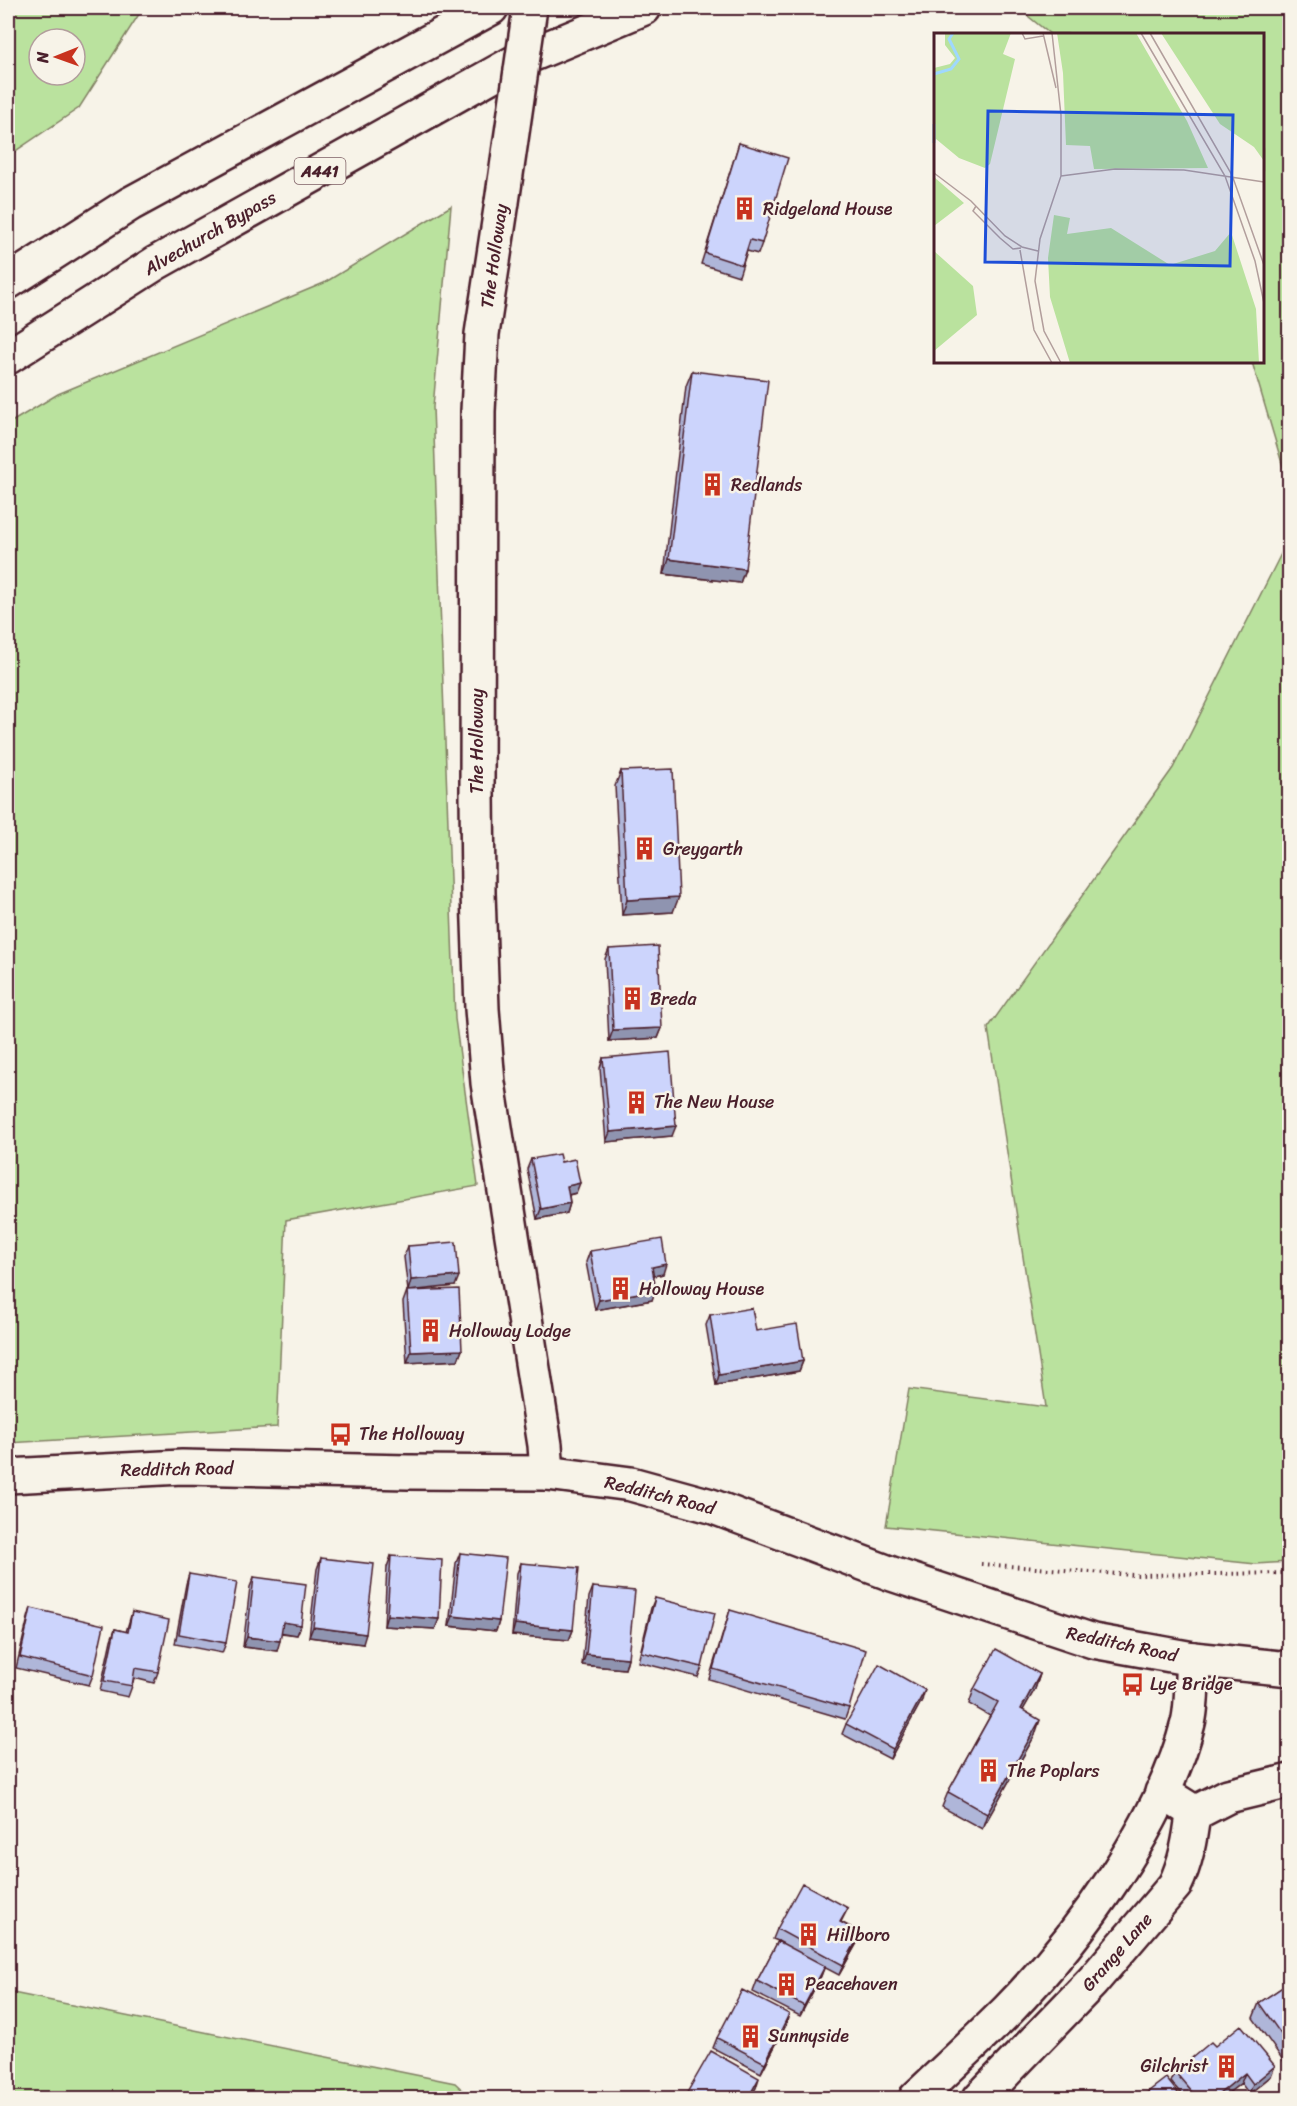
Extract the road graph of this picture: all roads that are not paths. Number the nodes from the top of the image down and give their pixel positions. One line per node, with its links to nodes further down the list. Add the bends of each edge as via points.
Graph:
1 (491, 8): 4 (main road, via 130,204)
2 (530, 8): 6 (main road, The Holloway, bridge, via 482,334 477,411 478,893 488,1083)
3 (644, 8): 5 (main road, Alvechurch Bypass / A441, via 519,60 156,263)
4 (8, 282)
5 (8, 357)
6 (547, 1473): 7 (main road, Redditch Road, via 182,1467); 8 (main road, Redditch Road, via 632,1484 711,1506 892,1575 1093,1641)
7 (8, 1476)
8 (1192, 1659): 9 (main road, Redditch Road); 11 (main road, via 1189,1721)
9 (1290, 1669)
10 (1290, 1781): 12 (main road, via 1228,1796)
11 (1162, 1792): 12 (main road); 13 (main road, via 1137,1842 1067,1943 1009,2008)
12 (1193, 1814): 14 (main road, Grange Lane, via 1188,1849 1175,1885 1092,1982)
13 (916, 2098)
14 (980, 2098)

